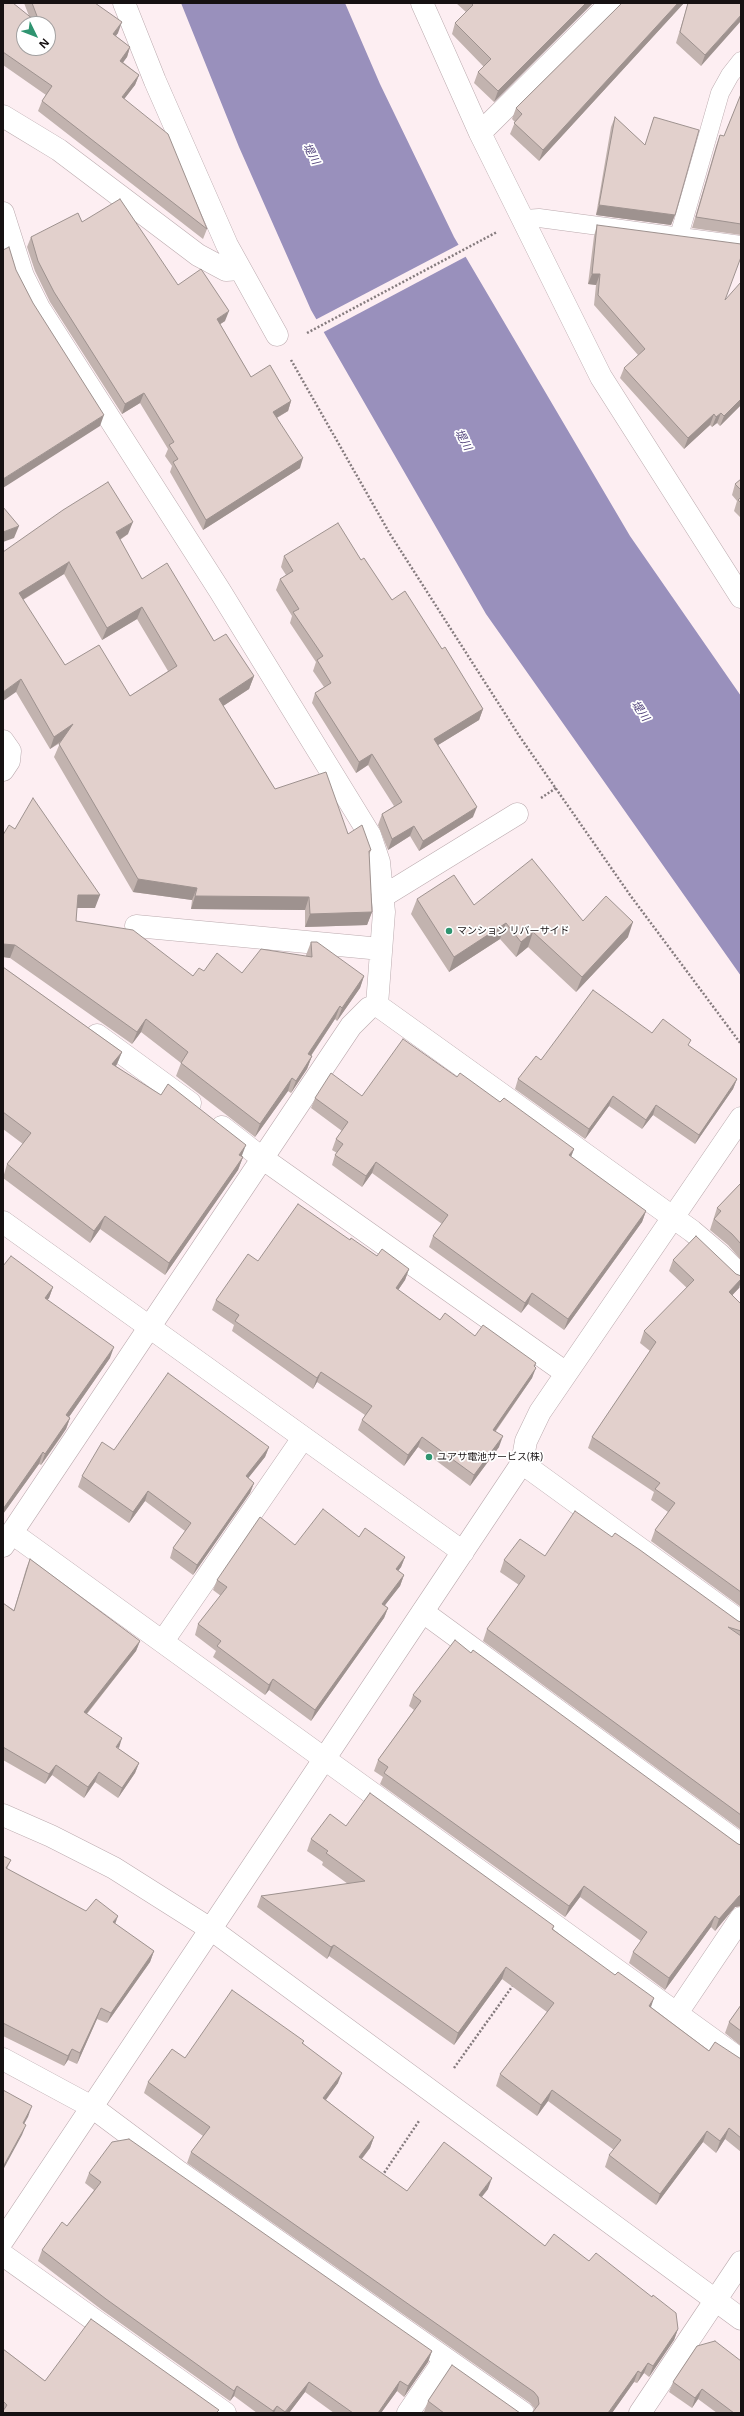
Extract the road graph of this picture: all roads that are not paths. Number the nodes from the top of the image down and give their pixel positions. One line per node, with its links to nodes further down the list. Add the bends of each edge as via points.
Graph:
1 (124, 3): 11 (street, via 155,82)
2 (422, 3): 6 (street)
3 (611, 3): 6 (street)
4 (741, 61): 9 (lane, via 720,93)
5 (3, 116): 11 (street, via 59,150 198,255 226,270)
6 (480, 132): 8 (street)
7 (3, 214): 17 (street, via 23,276 39,308 220,591 370,835 379,862)
8 (524, 219): 9 (lane, via 539,218); 13 (street, via 601,376)
9 (679, 236): 10 (lane)
10 (741, 245)
11 (240, 269): 12 (street)
12 (277, 335)
13 (741, 597)
14 (3, 741): 15 (street, via 10,751 9,761)
15 (3, 770)
16 (517, 814): 17 (street)
17 (382, 897): 19 (street, via 384,912)
18 (136, 926): 19 (street)
19 (381, 949): 20 (street)
20 (377, 1005): 23 (street, via 357,1018); 24 (street)
21 (78, 1022): 23 (street, via 173,1089)
22 (741, 1118): 24 (street)
23 (262, 1158): 27 (street); 28 (street)
24 (673, 1219): 26 (street, via 719,1254); 28 (street)
25 (3, 1222): 27 (street)
26 (741, 1276)
27 (150, 1328): 29 (street); 31 (street)
28 (566, 1373): 30 (street, via 540,1412 526,1440)
29 (303, 1438): 32 (street); 35 (street)
30 (522, 1463): 32 (street); 34 (street)
31 (7, 1540): 35 (street)
32 (463, 1552): 33 (street)
33 (423, 1612): 36 (street); 38 (street)
34 (741, 1622)
35 (163, 1641): 36 (street)
36 (327, 1759): 40 (street); 41 (street)
37 (3, 1815): 40 (street, via 114,1868)
38 (741, 1845)
39 (741, 1918): 41 (street)
40 (212, 1930): 44 (street); 48 (street)
41 (678, 2013): 43 (street)
42 (3, 2059): 44 (street)
43 (741, 2060)
44 (92, 2107): 45 (street); 50 (street, via 178,2172)
45 (3, 2240)
46 (3, 2255): 51 (street)
47 (741, 2262): 48 (street)
48 (716, 2301): 49 (street); 54 (street)
49 (741, 2319)
50 (445, 2359): 52 (street); 53 (street)
51 (225, 2413)
52 (408, 2413)
53 (523, 2413)
54 (640, 2413)

